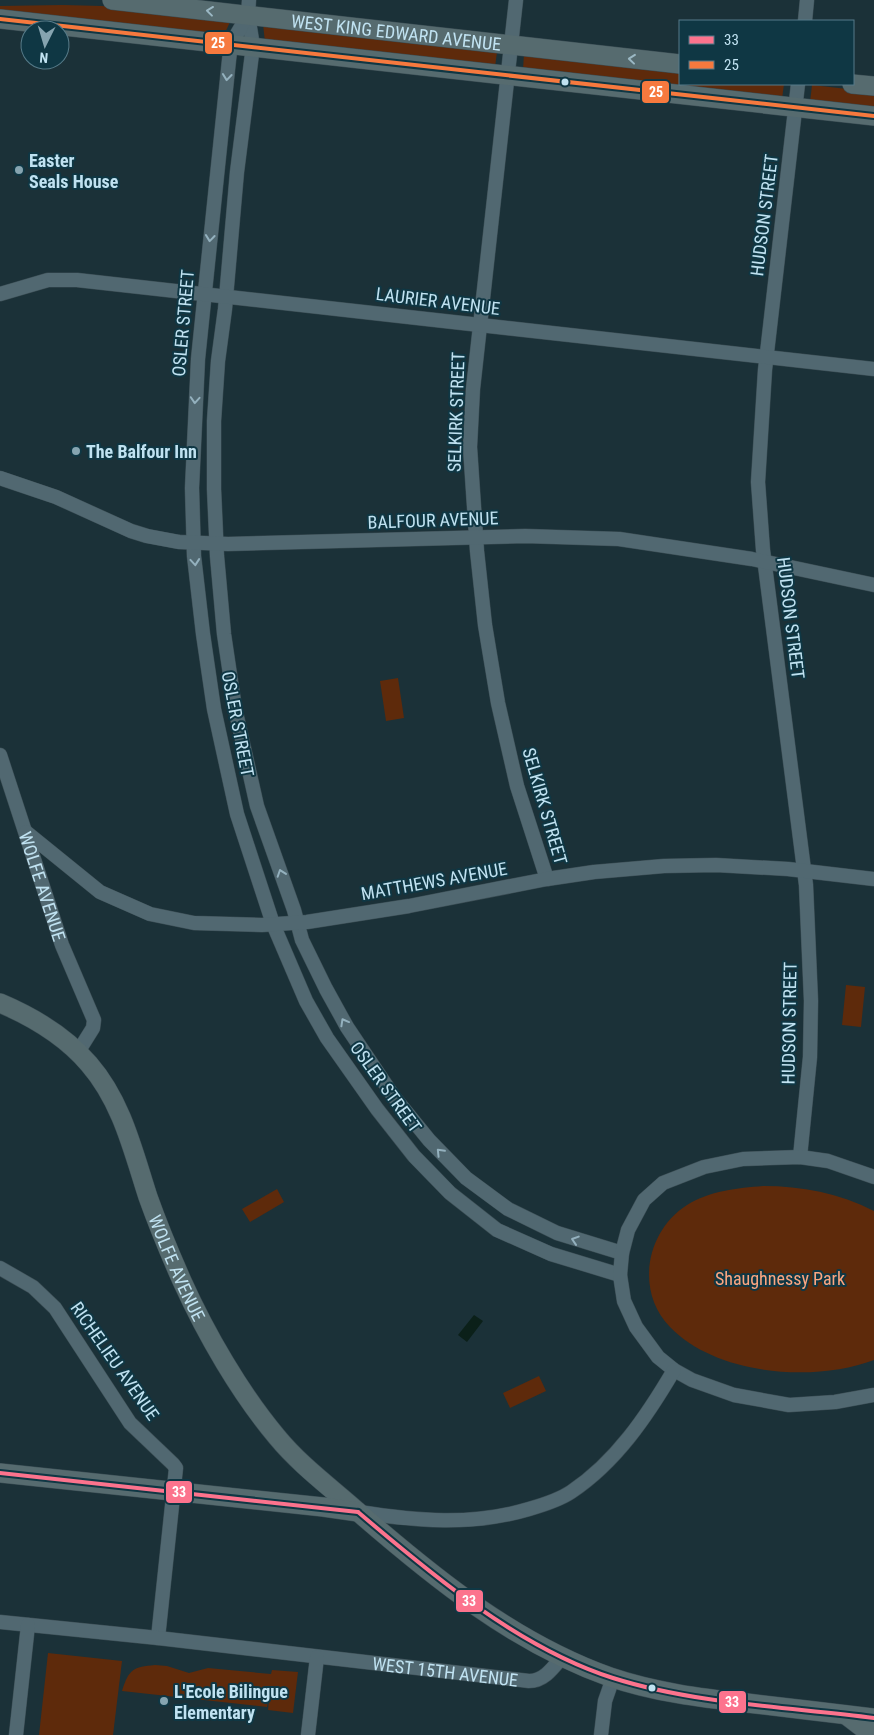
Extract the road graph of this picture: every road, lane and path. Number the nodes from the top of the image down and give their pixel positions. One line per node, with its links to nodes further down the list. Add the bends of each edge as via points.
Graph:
1 (112, 0): 4 (street, WEST KING EDWARD AVENUE, one-way to 1)
2 (516, 0): 8 (street, SELKIRK STREET)
3 (807, 0): 6 (street)
4 (249, 8): 7 (street, OSLER STREET); 8 (street, WEST KING EDWARD AVENUE); 9 (street, OSLER STREET)
5 (0, 18): 7 (street, WEST KING EDWARD AVENUE)
6 (804, 20)
7 (231, 44): 9 (street, WEST KING EDWARD AVENUE); 18 (street, OSLER STREET, one-way to 18)
8 (511, 45): 10 (street, WEST KING EDWARD AVENUE, one-way to 8); 11 (street, SELKIRK STREET)
9 (253, 46): 11 (street, WEST KING EDWARD AVENUE); 19 (street, OSLER STREET)
10 (679, 64)
11 (508, 75): 15 (street, WEST KING EDWARD AVENUE); 20 (street, SELKIRK STREET)
12 (854, 84): 14 (street)
13 (798, 85): 15 (street, HUDSON STREET)
14 (874, 86)
15 (795, 107): 16 (street, WEST KING EDWARD AVENUE); 21 (street, HUDSON STREET)
16 (874, 116)
17 (0, 294): 18 (street, LAURIER AVENUE, via 62,279)
18 (205, 294): 19 (street, LAURIER AVENUE); 25 (street, OSLER STREET, one-way to 25, via 194,419)
19 (226, 296): 20 (street, LAURIER AVENUE); 26 (street, OSLER STREET, via 214,421)
20 (480, 325): 21 (street, LAURIER AVENUE); 24 (street, SELKIRK STREET, via 470,447)
21 (766, 357): 22 (street, LAURIER AVENUE); 27 (street, HUDSON STREET, via 758,482)
22 (874, 369)
23 (0, 478): 25 (street, BALFOUR AVENUE, via 56,497 132,531 163,540)
24 (476, 537): 26 (street, BALFOUR AVENUE); 27 (street, BALFOUR AVENUE, via 619,539); 32 (street, SELKIRK STREET, via 498,703 517,786)
25 (194, 543): 26 (street, BALFOUR AVENUE); 35 (street, OSLER STREET, one-way to 35, via 214,709 237,814)
26 (217, 543): 34 (street, OSLER STREET, one-way to 26, via 257,806 237,717 224,634)
27 (764, 561): 28 (street, BALFOUR AVENUE); 31 (street, HUDSON STREET)
28 (874, 585)
29 (0, 755): 30 (street, WOLFE AVENUE)
30 (26, 832): 35 (street, MATTHEWS AVENUE, via 100,892 150,914 194,923); 37 (street, WOLFE AVENUE, via 62,945 94,1020 93,1028)
31 (804, 870): 32 (street, MATTHEWS AVENUE, via 664,866); 33 (street, MATTHEWS AVENUE); 38 (street, HUDSON STREET, via 811,1001 810,1058)
32 (547, 879): 34 (street, MATTHEWS AVENUE, via 409,906)
33 (874, 879)
34 (297, 923): 35 (street, MATTHEWS AVENUE); 40 (street, OSLER STREET, one-way to 34, via 557,1234 508,1210 466,1178 394,1097 347,1027 312,961)
35 (273, 924): 42 (street, OSLER STREET, via 306,1001 327,1038 414,1156 450,1193 497,1230 551,1254)
36 (0, 1002): 37 (street, via 43,1025)
37 (78, 1052): 47 (street, WOLFE AVENUE, via 118,1109 170,1252 197,1312 234,1376 292,1454)
38 (800, 1157): 39 (street, via 828,1161); 40 (street, via 743,1159 704,1167 663,1183 644,1200 628,1230)
39 (874, 1177)
40 (622, 1253): 42 (street)
41 (0, 1268): 46 (street, RICHELIEU AVENUE, via 33,1287 54,1308 130,1423 174,1464)
42 (620, 1275): 43 (street, via 624,1301 636,1326 658,1357)
43 (674, 1370): 44 (street, via 734,1395 789,1404 835,1402); 47 (street, via 650,1409 603,1466 571,1492 543,1505 507,1516 462,1520 407,1519)
44 (874, 1395)
45 (0, 1473): 46 (street)
46 (174, 1492): 47 (street); 50 (street, RICHELIEU AVENUE)
47 (358, 1512): 52 (street, WOLFE AVENUE, via 447,1585 505,1626)
48 (0, 1622): 49 (street, WEST 15TH AVENUE)
49 (28, 1625): 50 (street, WEST 15TH AVENUE); 56 (street)
50 (158, 1638): 51 (street, WEST 15TH AVENUE)
51 (317, 1657): 52 (street, WEST 15TH AVENUE, via 535,1681 547,1674); 57 (street)
52 (562, 1657): 53 (street)
53 (613, 1678): 54 (street, via 710,1699); 58 (street, via 605,1701)
54 (846, 1715): 55 (street); 59 (street)
55 (874, 1718)
56 (16, 1735)
57 (308, 1735)
58 (601, 1735)
59 (872, 1735)

